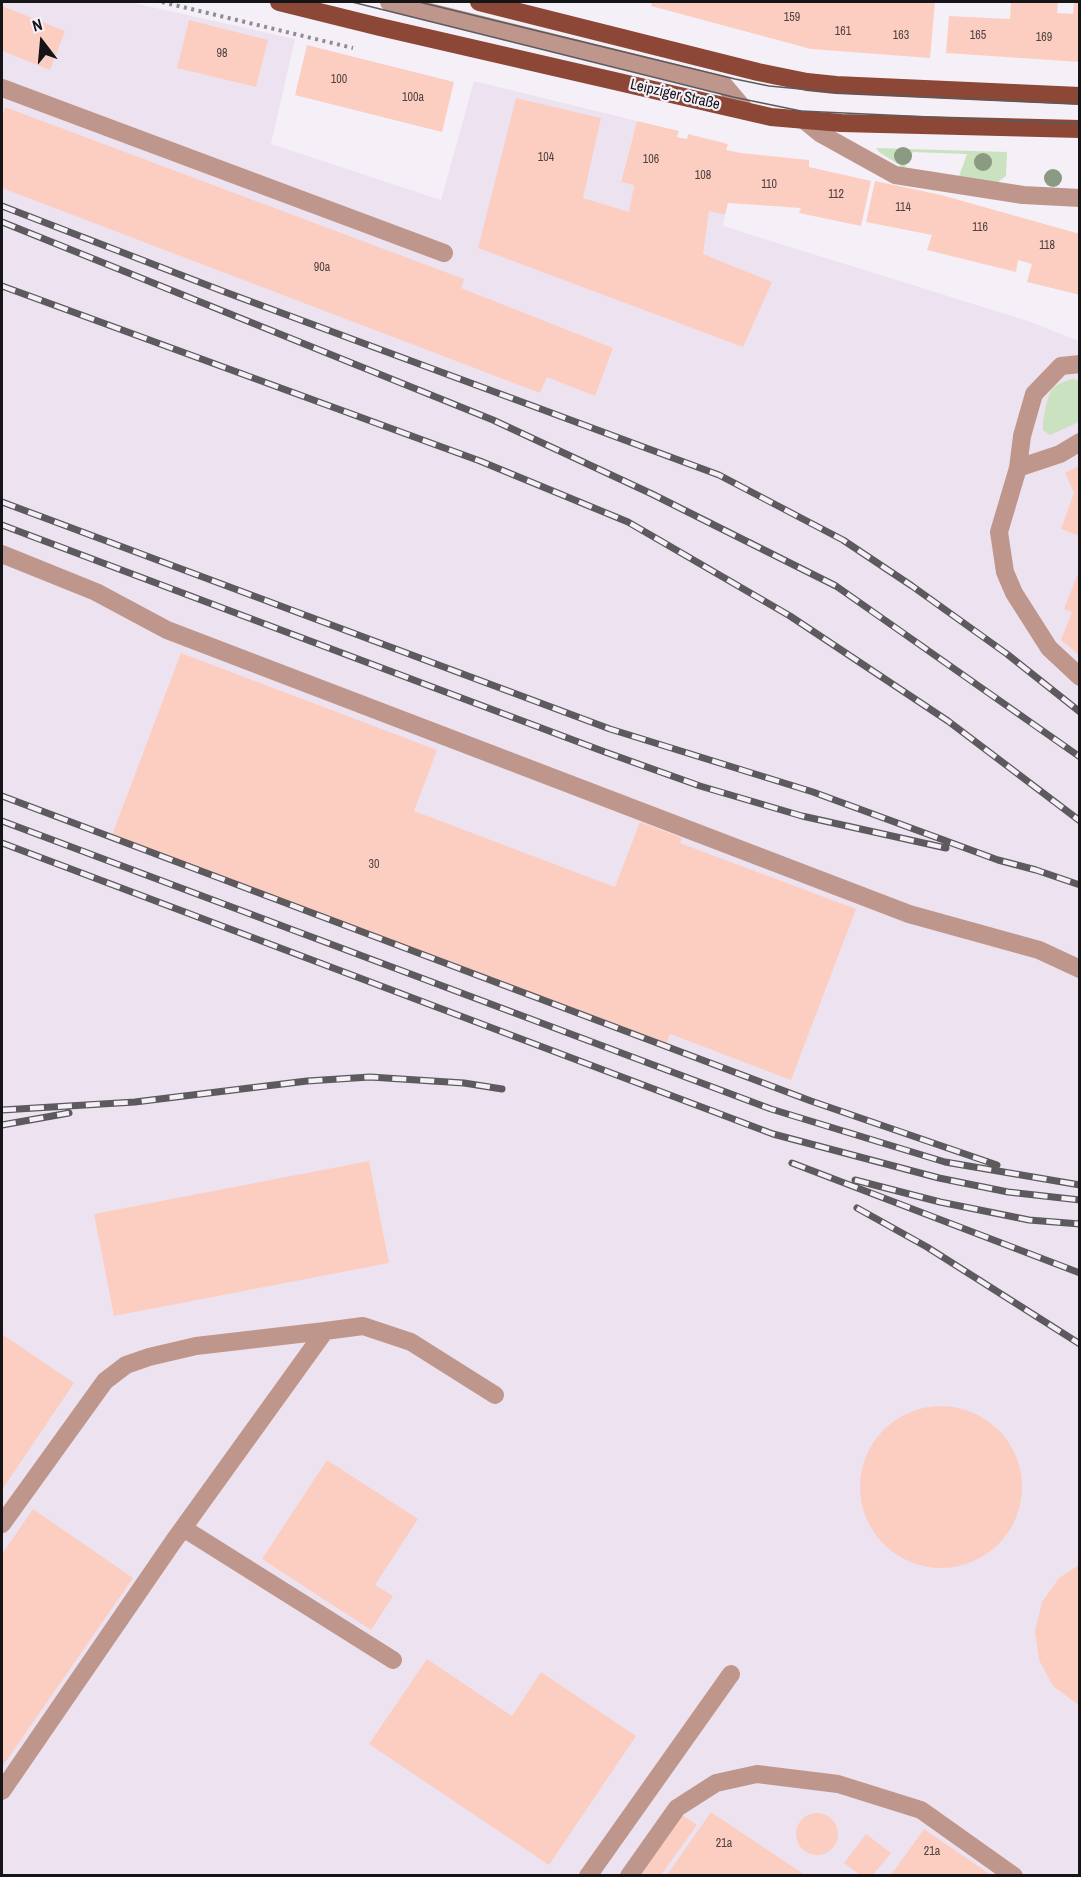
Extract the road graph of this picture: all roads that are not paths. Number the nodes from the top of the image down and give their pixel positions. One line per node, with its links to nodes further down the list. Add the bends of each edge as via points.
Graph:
1 (279, 2): 8 (main road, Leipziger Straße)
2 (389, 2): 5 (street)
3 (479, 2): 4 (main road)
4 (758, 72): 5 (street); 7 (main road, via 836,85)
5 (724, 85): 8 (street)
6 (2, 88): 12 (street)
7 (1080, 96)
8 (746, 111): 9 (main road, Leipziger Straße)
9 (805, 121): 10 (main road, Leipziger Straße); 11 (street, via 895,175 1023,195)
10 (1080, 129)
11 (1080, 198)
12 (444, 253)
13 (1080, 364): 15 (street, via 1061,366 1034,394)
14 (1080, 442): 15 (street, via 1060,454)
15 (1018, 468): 17 (street, via 999,532 1005,572 1049,648)
16 (2, 554): 18 (street, via 96,592 167,630 909,914 1039,950)
17 (1080, 677)
18 (1080, 969)
19 (325, 1331): 20 (street, via 363,1326 411,1341); 21 (street, via 195,1346 126,1365 105,1381); 22 (street)
20 (495, 1395)
21 (2, 1524)
22 (183, 1528): 23 (street); 25 (street)
23 (393, 1660)
24 (731, 1674): 26 (street)
25 (2, 1791)
26 (588, 1875)
27 (629, 1875): 28 (street, via 677,1808 716,1783 757,1774 838,1784 921,1810)
28 (1014, 1875)

